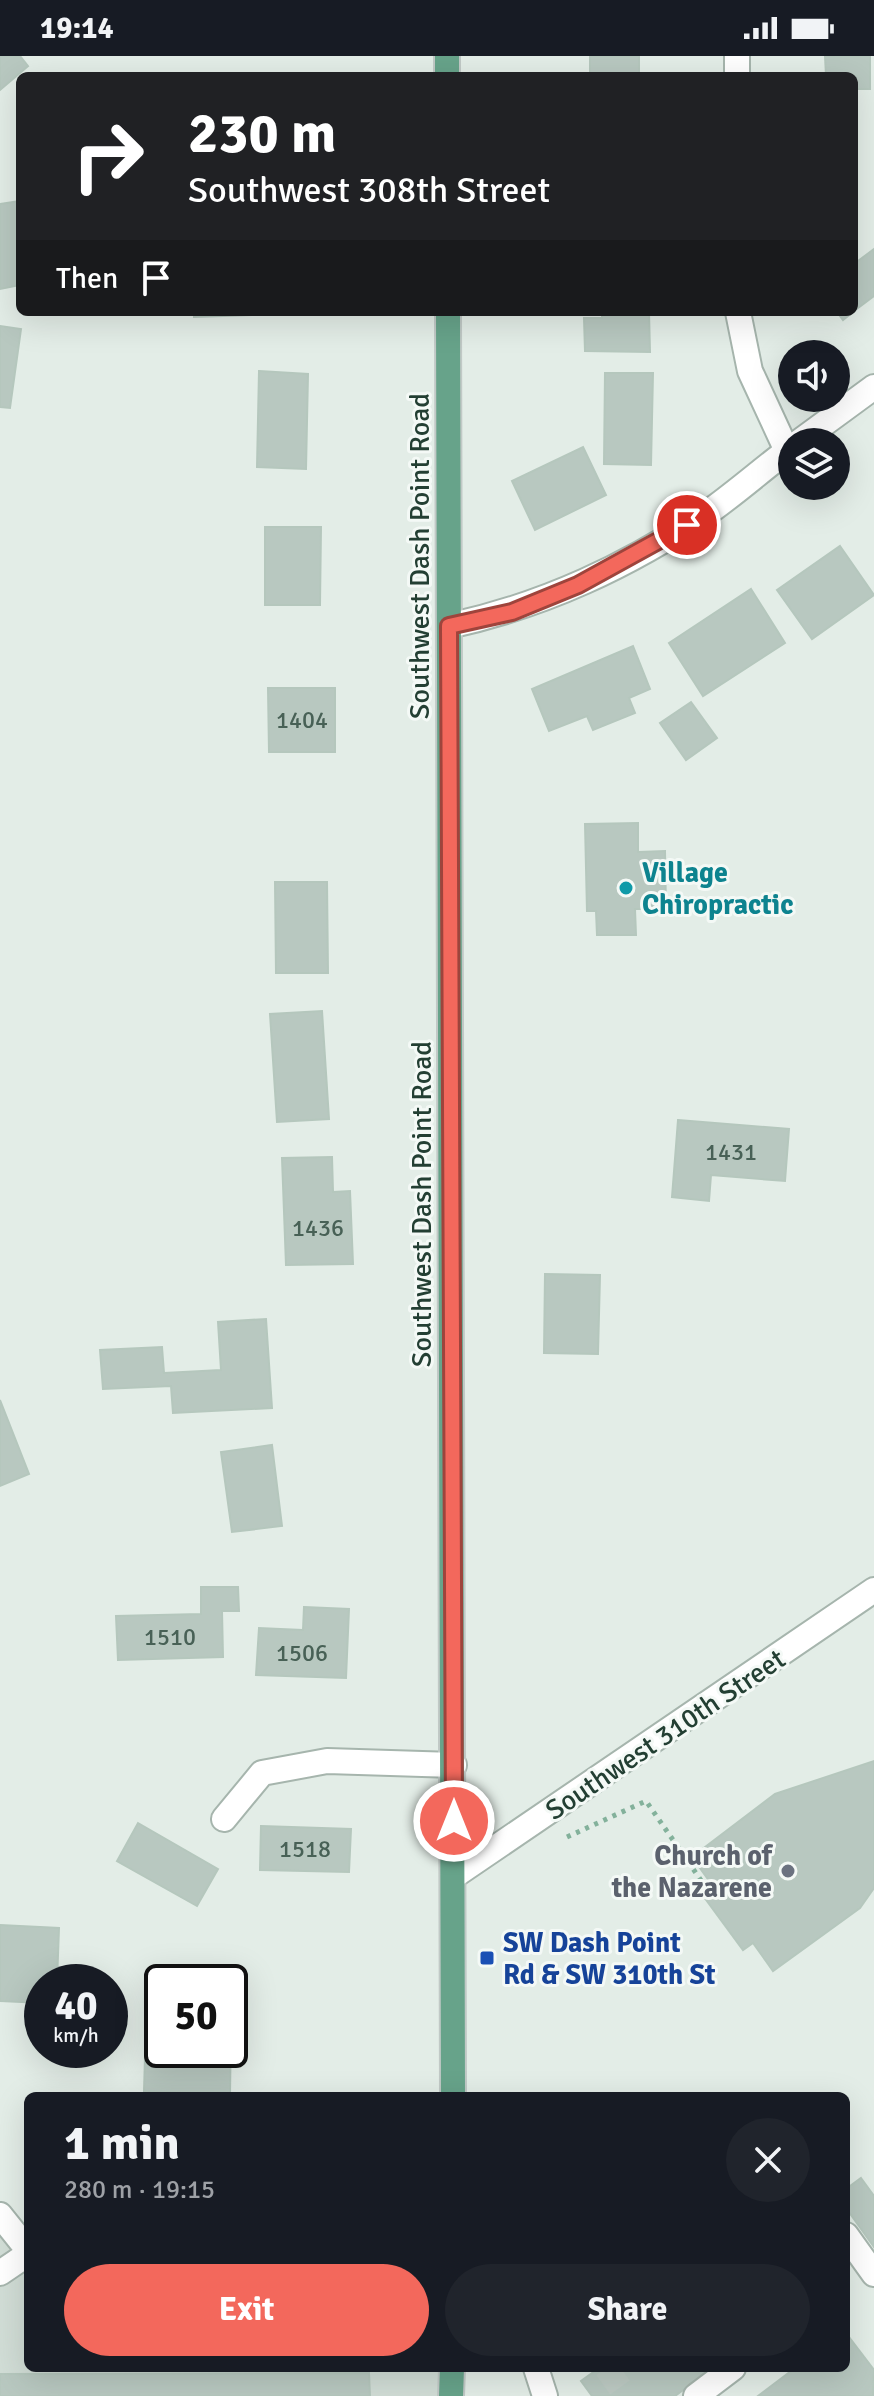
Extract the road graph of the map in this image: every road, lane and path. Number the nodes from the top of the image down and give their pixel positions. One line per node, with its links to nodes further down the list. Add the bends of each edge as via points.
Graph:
1 (448, 316): 7 (main road, Southwest Dash Point Road)
2 (739, 316): 4 (street, via 750,371)
3 (874, 387): 5 (street)
4 (782, 428)
5 (819, 428)
6 (778, 458): 7 (street, via 710,510 578,585 512,612)
7 (449, 626): 9 (main road, Southwest Dash Point Road)
8 (874, 1590): 12 (street, Southwest 310th Street)
9 (454, 1765): 10 (street, via 327,1761 262,1773); 12 (main road, Southwest Dash Point Road)
10 (224, 1819)
11 (558, 1841): 13 (path, via 646,1801)
12 (454, 1876): 14 (main road, Southwest Dash Point Road)
13 (707, 1889)
14 (453, 2092)
15 (0, 2215): 17 (street)
16 (850, 2241): 20 (street)
17 (24, 2247)
18 (24, 2255): 19 (street)
19 (0, 2273)
20 (874, 2274)
21 (452, 2372): 24 (main road)
22 (537, 2372): 25 (street)
23 (728, 2372): 26 (street)
24 (451, 2396)
25 (545, 2396)
26 (696, 2396)

